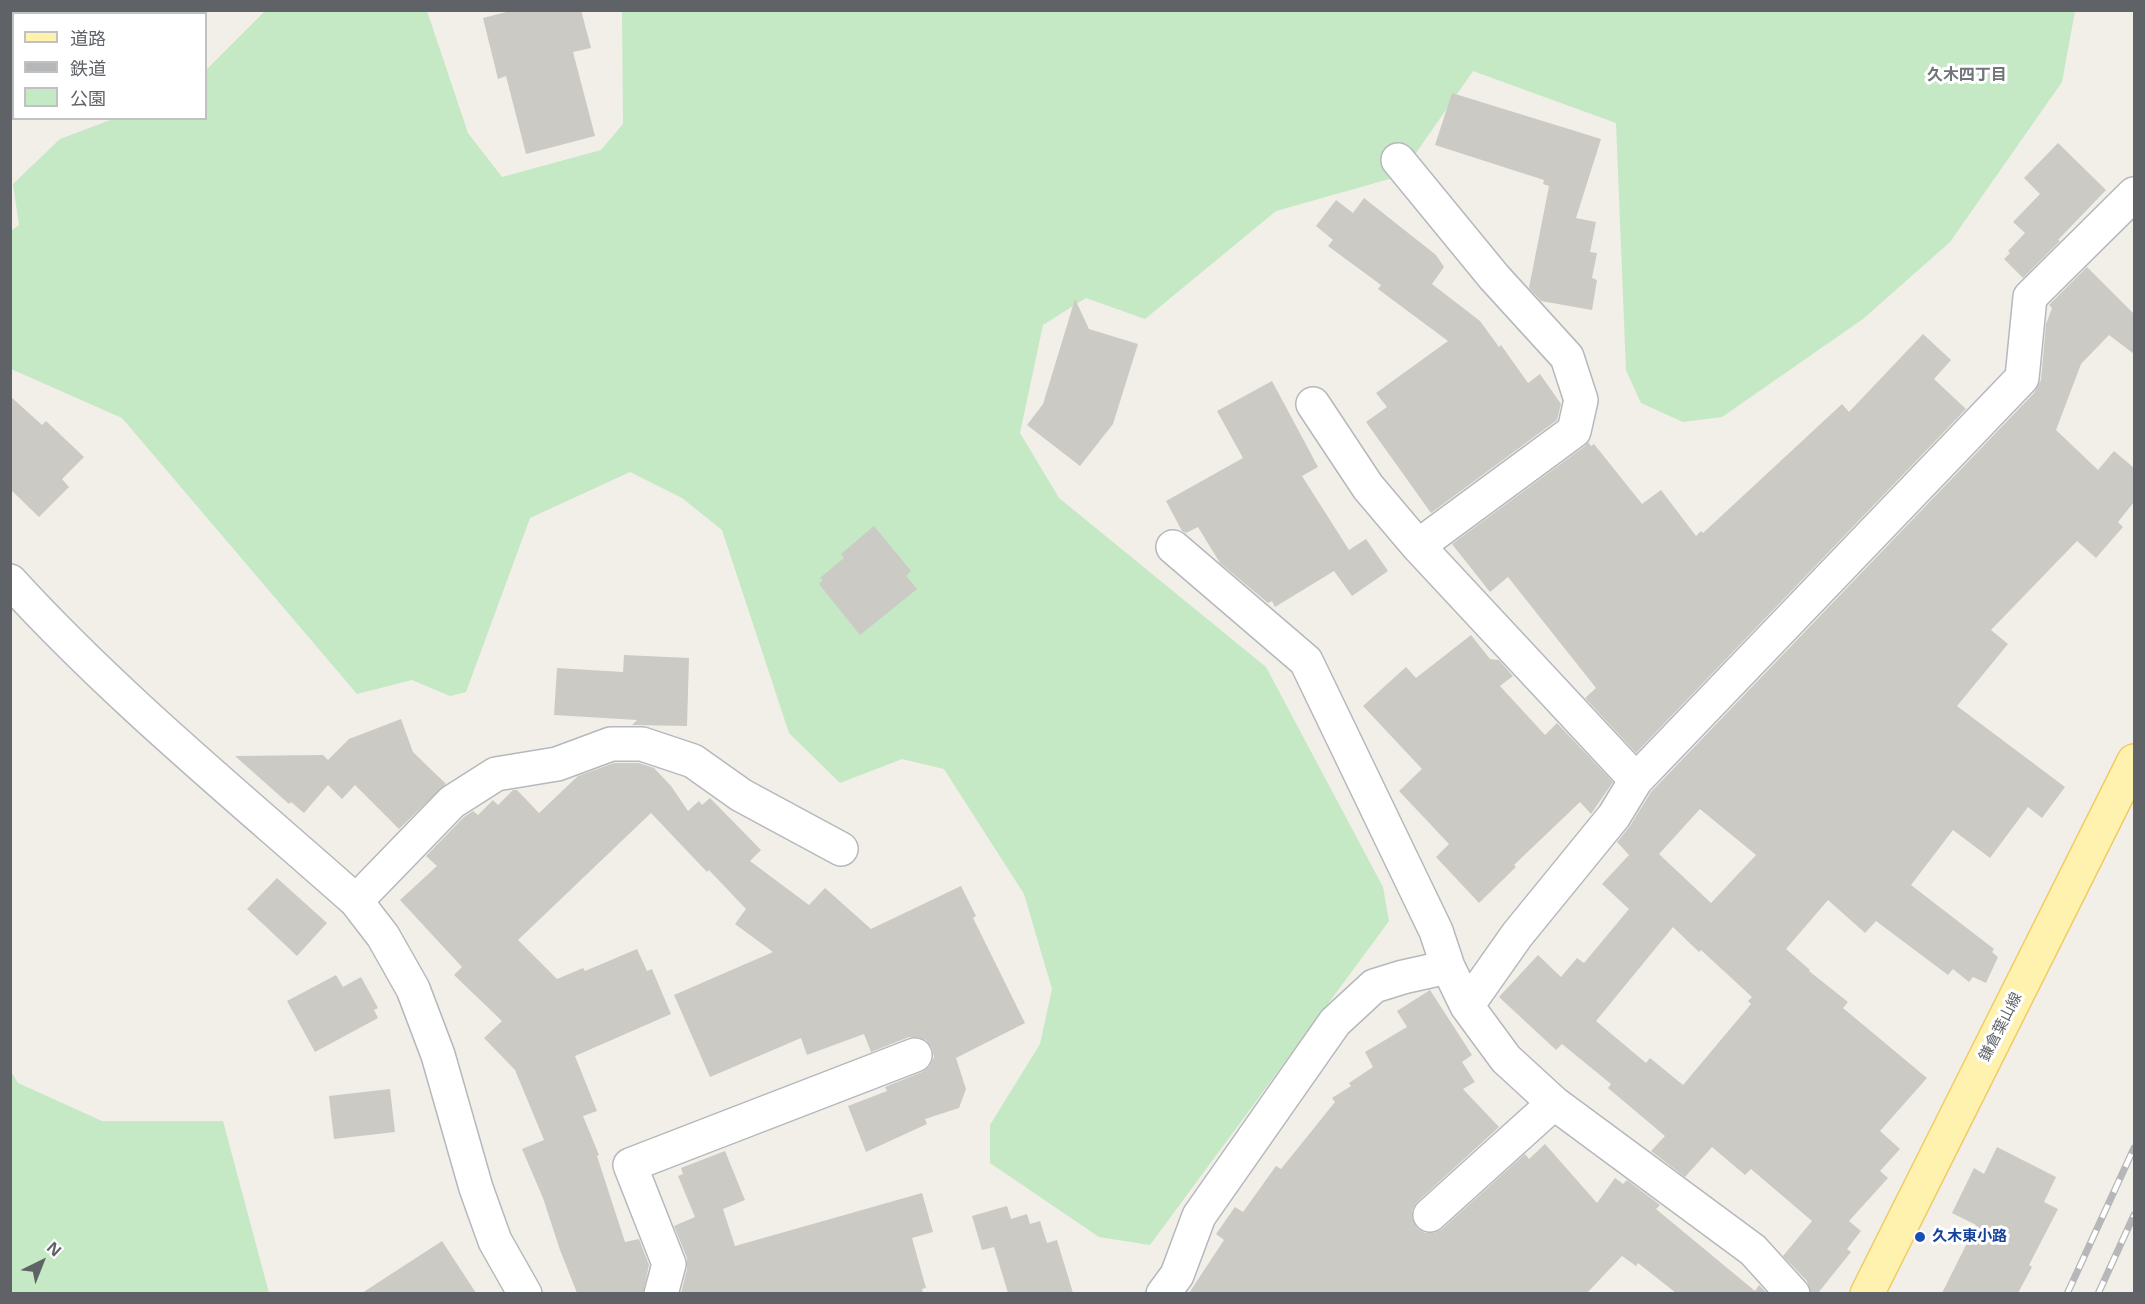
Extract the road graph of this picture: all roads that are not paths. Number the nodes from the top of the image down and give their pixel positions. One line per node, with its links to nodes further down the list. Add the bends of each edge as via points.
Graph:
1 (15, 10): 2 (street)
2 (10, 12)
3 (1398, 160): 6 (street, via 1494,277 1567,357 1581,400 1574,431)
4 (2134, 194): 10 (street, via 2030,297 2022,378)
5 (1313, 404): 6 (street, via 1368,487)
6 (1418, 546): 10 (street)
7 (1173, 547): 13 (street, via 1306,661 1436,931)
8 (10, 580): 12 (street, via 122,693)
9 (2134, 761): 22 (main road, 鎌倉葉山線)
10 (1636, 780): 14 (street, via 1614,816 1517,935)
11 (841, 849): 12 (street, via 741,795 693,761 642,744 611,744 557,764 496,774 452,802)
12 (356, 901): 18 (street, via 383,936 412,989 438,1055 495,1241)
13 (1448, 967): 14 (street); 20 (street, via 1374,986 1335,1023 1199,1216 1176,1275)
14 (1467, 1006): 16 (street, via 1506,1059)
15 (915, 1056): 19 (street, via 630,1165 669,1264)
16 (1554, 1103): 17 (street); 21 (street, via 1753,1250)
17 (1430, 1215)
18 (525, 1293)
19 (661, 1293)
20 (1163, 1293)
21 (1793, 1293)
22 (1867, 1293)

